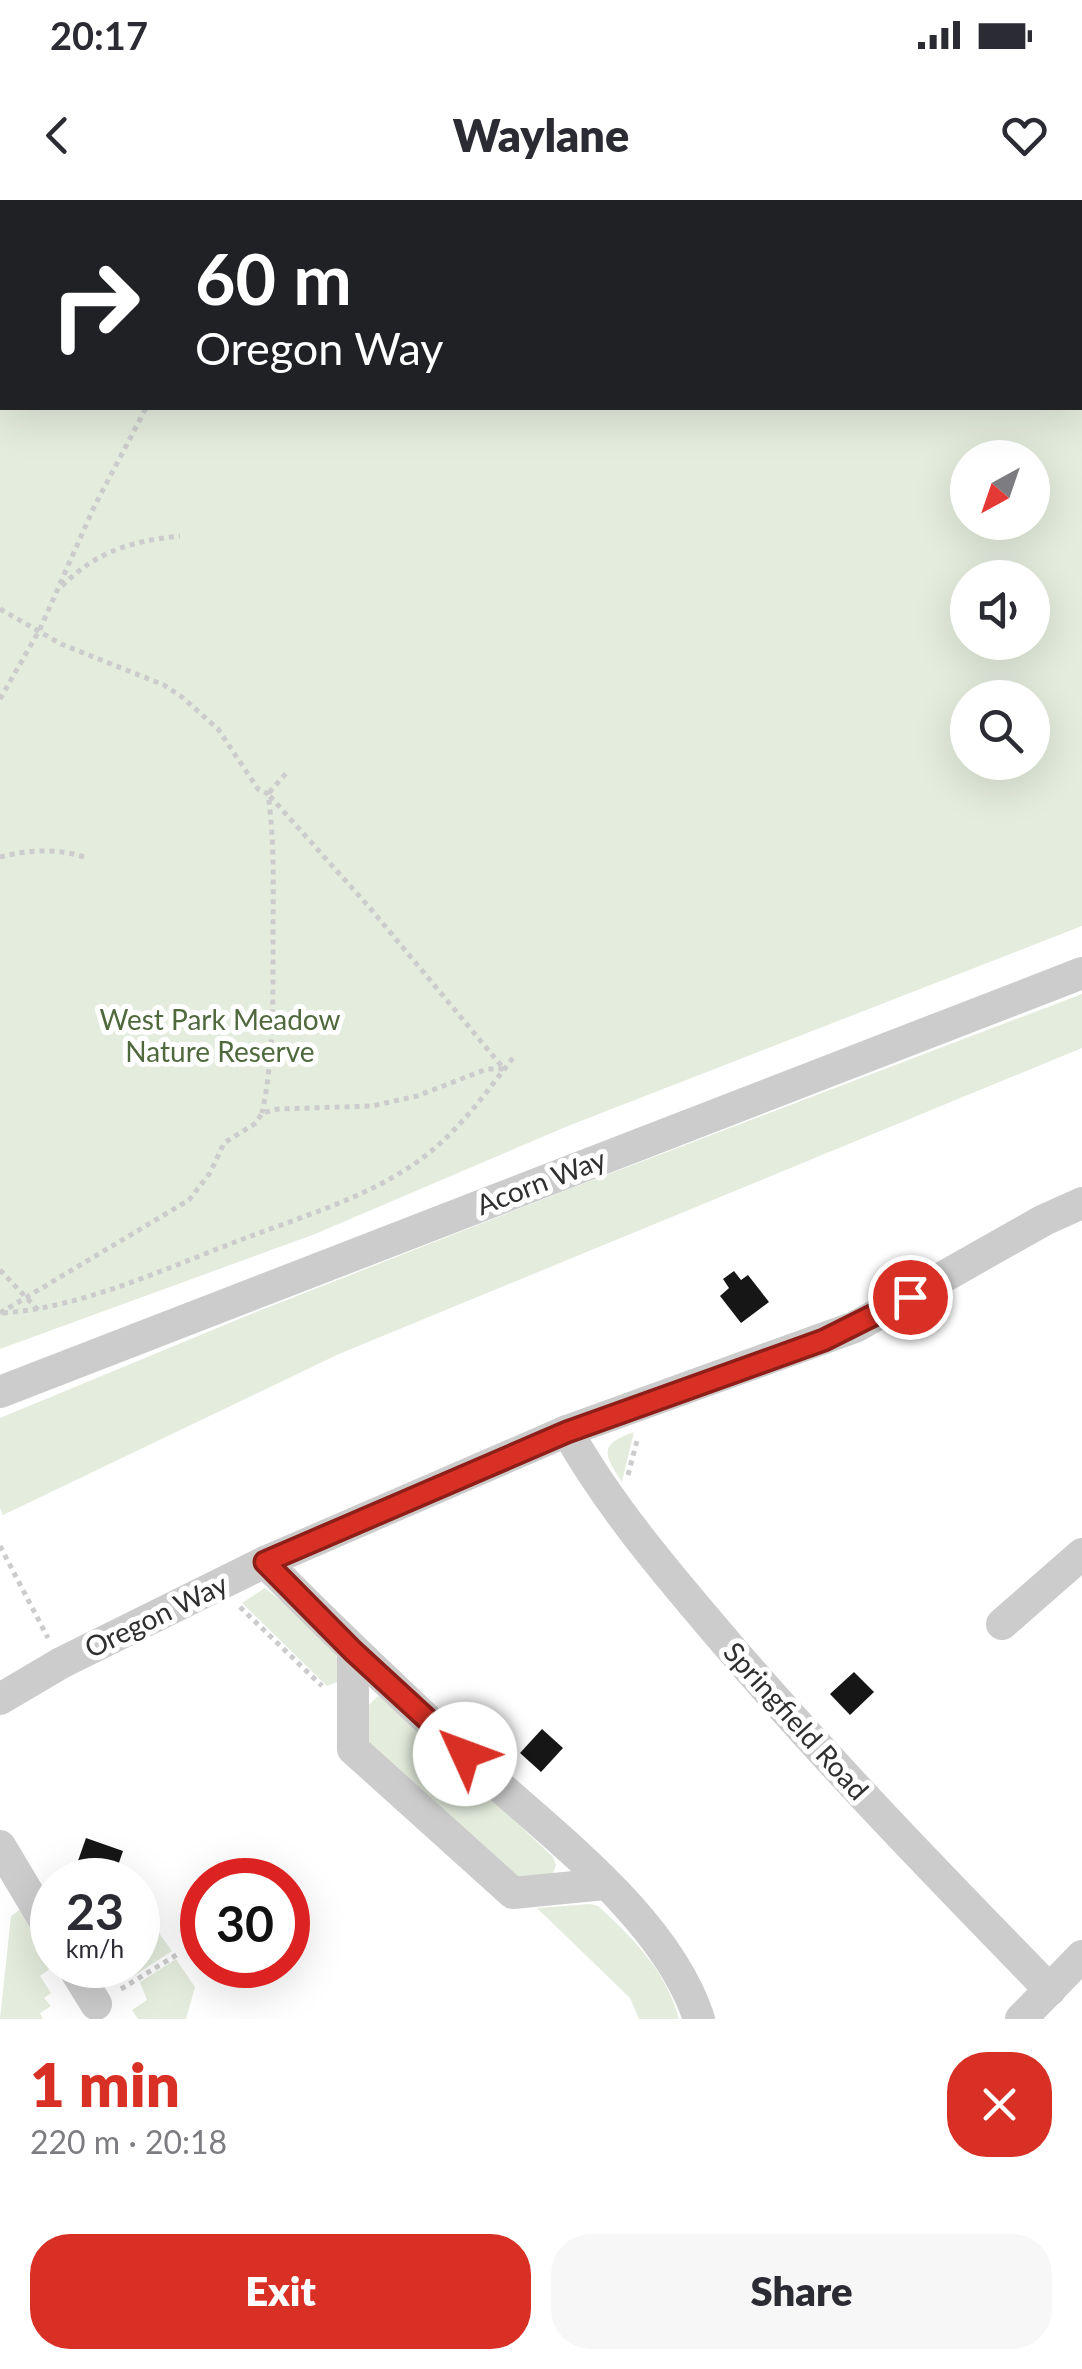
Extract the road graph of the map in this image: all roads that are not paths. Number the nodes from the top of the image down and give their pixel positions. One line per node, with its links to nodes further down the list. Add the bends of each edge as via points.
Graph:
1 (1082, 974): 3 (street, Acorn Way)
2 (1082, 1203): 4 (street, Oregon Way, via 854,1327)
3 (0, 1392)
4 (567, 1432): 6 (street, Oregon Way); 15 (street, Springfield Road, via 620,1512 776,1700)
5 (1082, 1554): 7 (street)
6 (265, 1562): 8 (street); 9 (street, Oregon Way)
7 (1002, 1624)
8 (353, 1651): 11 (street); 11 (street, via 353,1750 514,1893)
9 (0, 1698)
10 (0, 1846): 12 (street)
11 (605, 1884): 17 (street, via 668,1953)
12 (30, 1896)
13 (1082, 1956): 15 (street)
14 (86, 1988): 16 (street)
15 (1050, 1990): 18 (street)
16 (96, 2004)
17 (699, 2019)
18 (1021, 2019)

